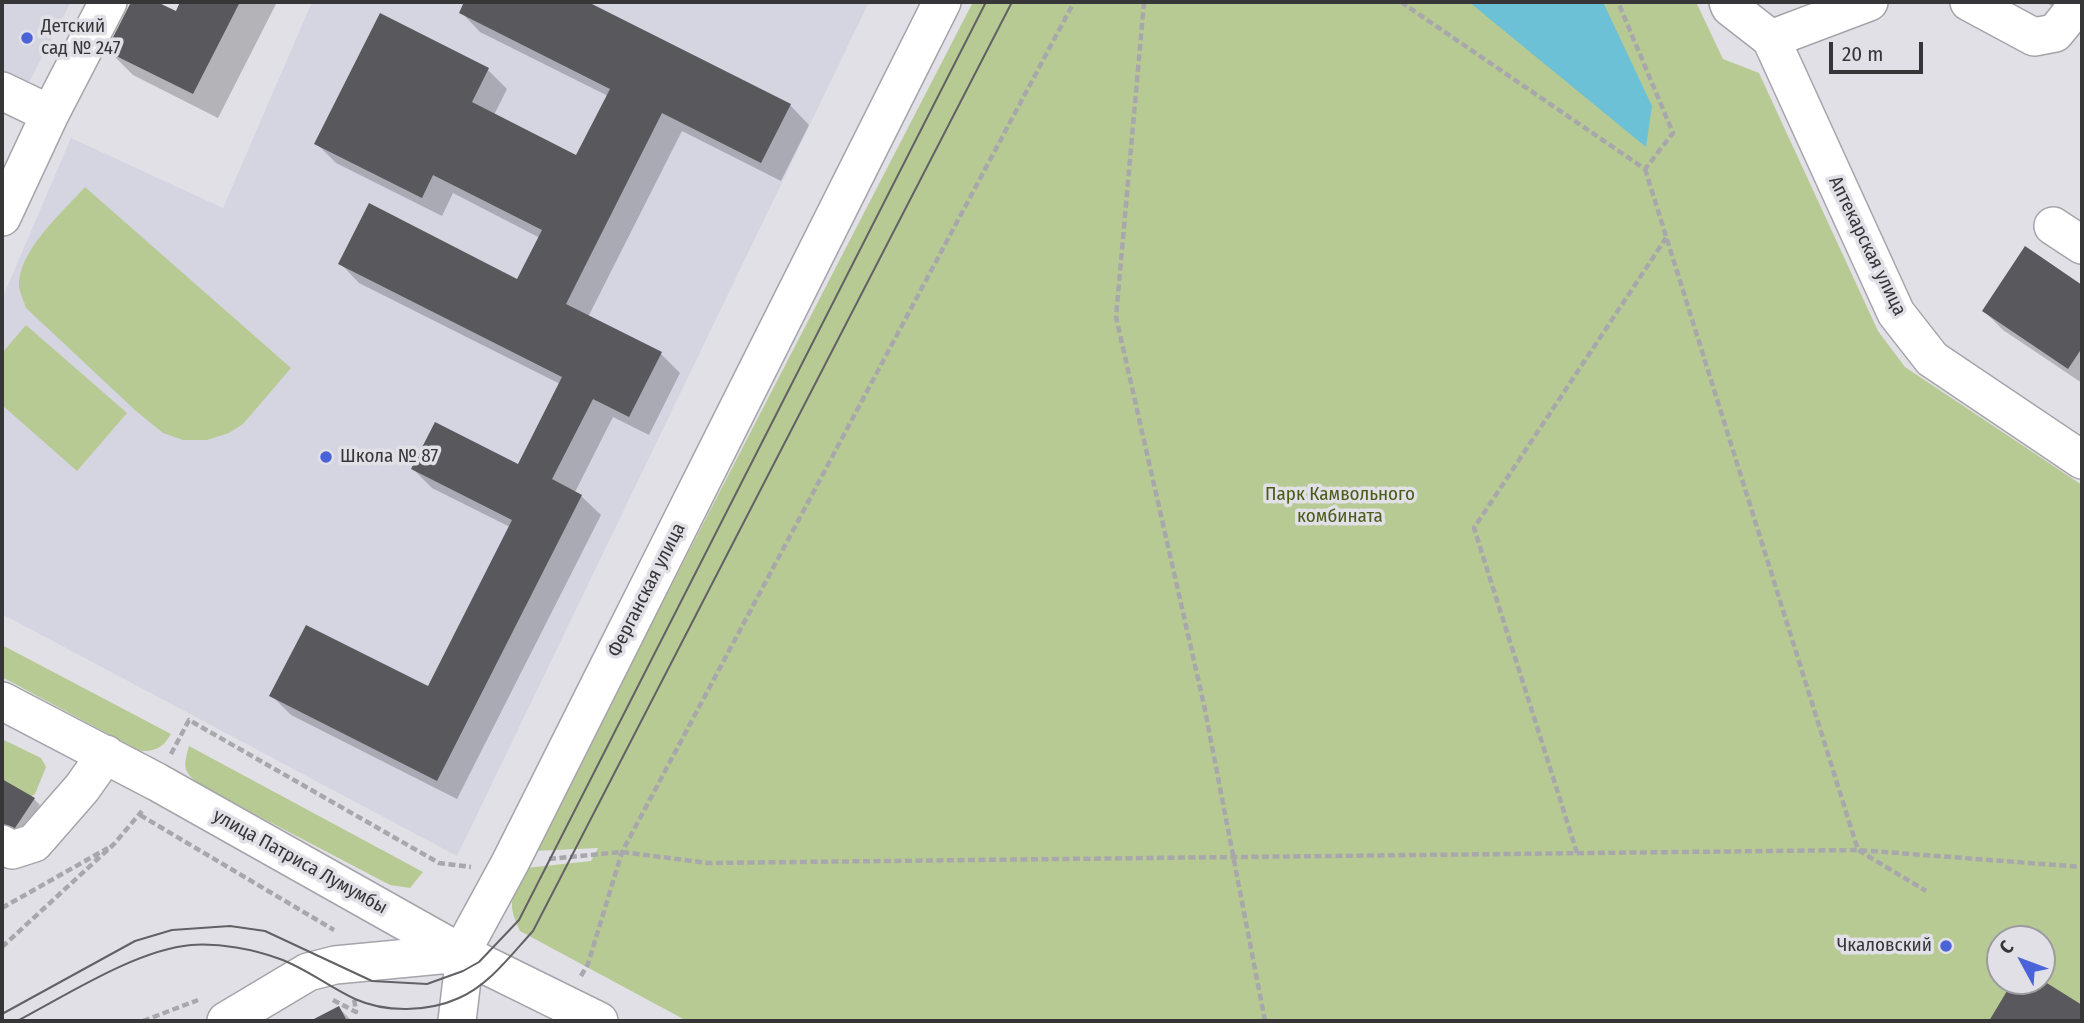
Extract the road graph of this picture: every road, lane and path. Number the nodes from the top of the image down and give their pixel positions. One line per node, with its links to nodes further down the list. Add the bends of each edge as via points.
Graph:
1 (108, 2): 13 (street)
2 (942, 2): 29 (street, Ферганская улица)
3 (1074, 2): 25 (path)
4 (1144, 2): 27 (path, via 1116,317)
5 (1401, 2): 14 (path)
6 (1618, 2): 14 (path, via 1674,133)
7 (1728, 2): 11 (street)
8 (1869, 2): 11 (street)
9 (1969, 2): 10 (street, via 2034,37 2055,33)
10 (2080, 2)
11 (1771, 39): 17 (street, Аптекарская улица, via 1896,313 1932,359)
12 (2, 91): 13 (street)
13 (50, 114): 15 (street)
14 (1645, 169): 16 (path)
15 (2, 217)
16 (1666, 238): 24 (path); 26 (path, via 1474,528)
17 (2082, 460)
18 (2, 701): 19 (street, улица Патриса Лумумбы)
19 (106, 754): 20 (street, улица Патриса Лумумбы); 22 (street, via 34,843 12,850)
20 (157, 782): 21 (path); 29 (path, via 189,720 439,863 478,868); 34 (street, улица Патриса Лумумбы)
21 (140, 815): 23 (path); 35 (path, via 353,942)
22 (2, 844)
23 (114, 844): 32 (path); 33 (path)
24 (1858, 850): 26 (path); 30 (path); 31 (path)
25 (622, 852): 27 (path, via 708,863); 28 (path); 36 (path, via 588,964)
26 (1577, 853): 27 (path)
27 (1234, 857): 41 (path)
28 (548, 859)
29 (510, 863): 34 (street, Ферганская улица)
30 (2082, 867)
31 (1926, 891)
32 (2, 908)
33 (2, 947)
34 (461, 953): 35 (street); 36 (street, улица Патриса Лумумбы); 39 (street)
35 (335, 965): 37 (path, via 355,999); 38 (street, via 308,972)
36 (563, 1003): 40 (street, улица Патриса Лумумбы)
37 (356, 1012)
38 (226, 1021)
39 (457, 1021)
40 (598, 1021)
41 (1265, 1021)

